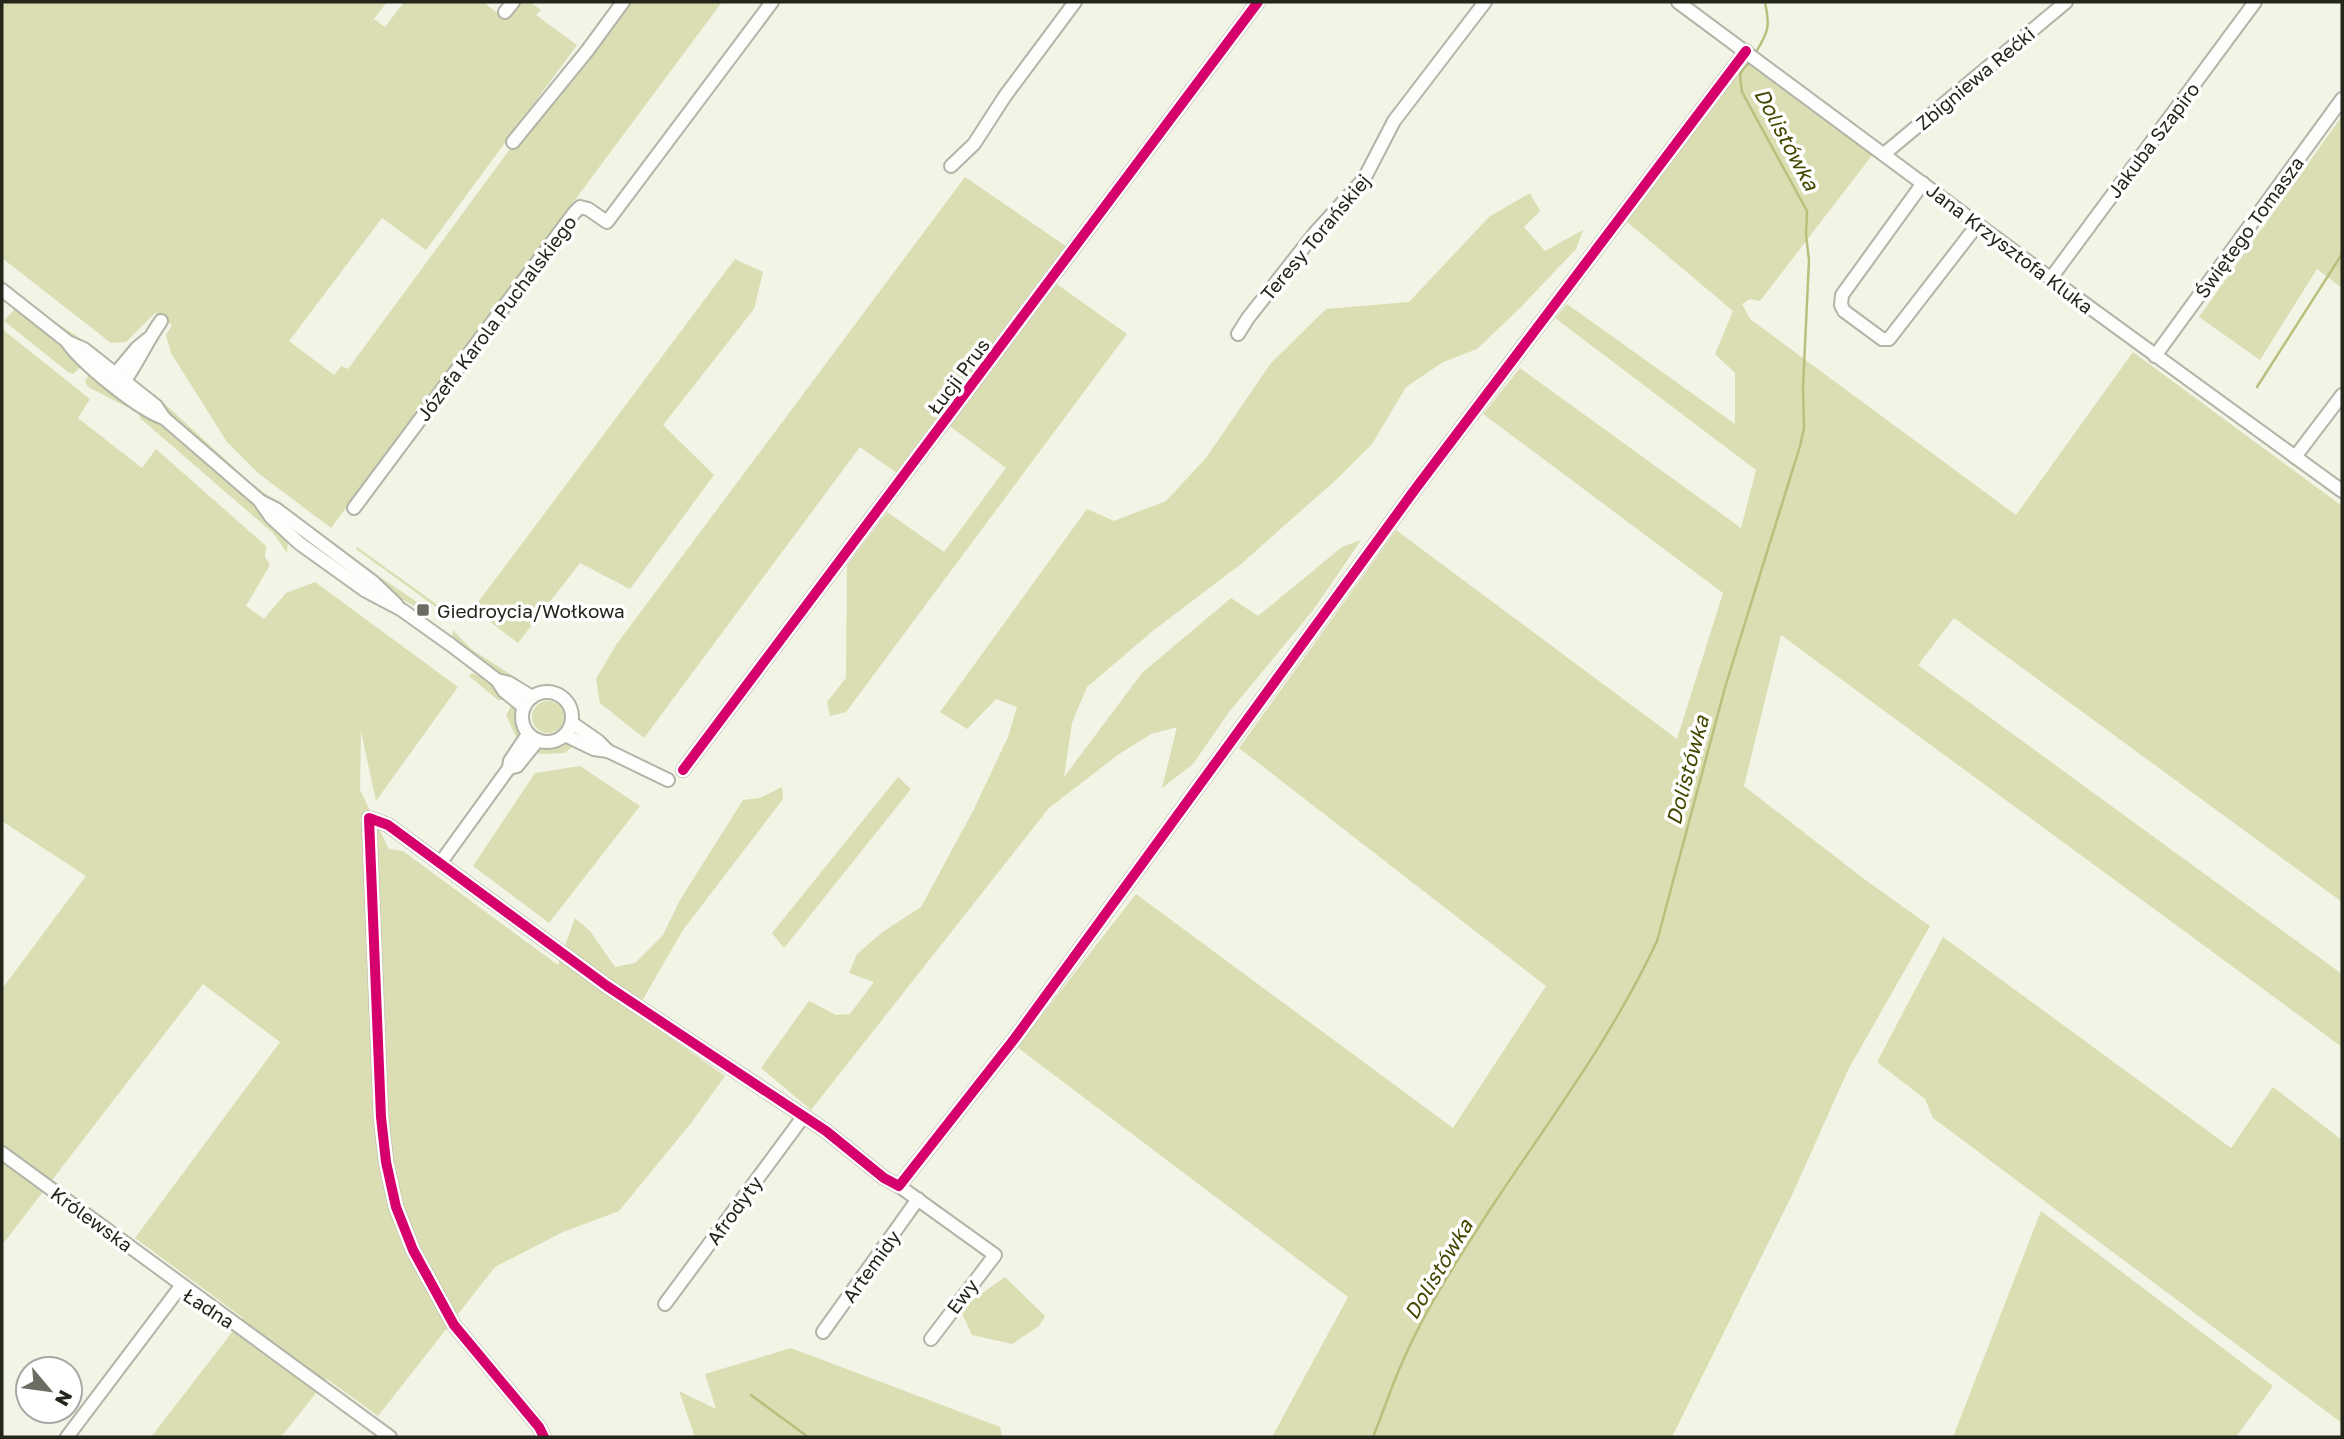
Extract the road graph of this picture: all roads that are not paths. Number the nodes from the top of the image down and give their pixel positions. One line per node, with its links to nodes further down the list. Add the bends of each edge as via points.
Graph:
1 (623, 2): 11 (street)
2 (772, 2): 25 (street, Józefa Karola Puchalskiego, via 607,222 580,206 573,213)
3 (1075, 2): 13 (street, via 974,145)
4 (1258, 2): 29 (street, Łucji Prus)
5 (1485, 2): 19 (street, Teresy Torańskiej, via 1394,121 1364,179 1315,233)
6 (1678, 2): 9 (street, Jana Krzysztofa Kluka)
7 (2066, 2): 12 (street, Zbigniewa Rećki)
8 (2255, 2): 16 (street, Jakuba Szapiro)
9 (1746, 51): 12 (street, Jana Krzysztofa Kluka); 34 (street, via 1416,488 1014,1038)
10 (2342, 99): 20 (street, Świętego Tomasza)
11 (513, 142)
12 (1884, 154): 14 (street, Jana Krzysztofa Kluka)
13 (951, 166)
14 (1923, 183): 15 (street, Jana Krzysztofa Kluka); 15 (street, via 1842,295 1844,311 1882,339 1889,339)
15 (1978, 224): 16 (street, Jana Krzysztofa Kluka)
16 (2051, 278): 20 (street, Jana Krzysztofa Kluka)
17 (2, 290): 21 (street, via 68,342 78,356)
18 (162, 321): 21 (street, via 144,353)
19 (1238, 334)
20 (2155, 356): 23 (street, Jana Krzysztofa Kluka)
21 (117, 381): 26 (street, via 143,409 164,418 258,500 276,509 307,541 379,587 402,610 497,680 509,683)
22 (2342, 395): 23 (street)
23 (2295, 457): 24 (street, Jana Krzysztofa Kluka)
24 (2342, 491)
25 (354, 508)
26 (528, 702): 27 (street, via 544,692 561,696 571,708); 28 (street, via 522,721)
27 (569, 729): 28 (street, via 552,742); 30 (street, via 594,749 608,751)
28 (533, 737): 31 (street, via 517,766 509,768)
29 (683, 770)
30 (668, 780)
31 (442, 862): 32 (street, via 607,986); 42 (street, via 388,825 369,818 386,1162 396,1207 413,1250 454,1325)
32 (803, 1117): 34 (street); 37 (street, Afrodyty)
33 (2, 1153): 36 (street, Królewska)
34 (899, 1186): 35 (street)
35 (918, 1199): 38 (street, Artemidy); 39 (street, Ewy, via 995,1255)
36 (181, 1286): 40 (street, Ładna); 41 (street, Ładna)
37 (665, 1304)
38 (823, 1332)
39 (931, 1339)
40 (67, 1437)
41 (390, 1437)
42 (544, 1437)

